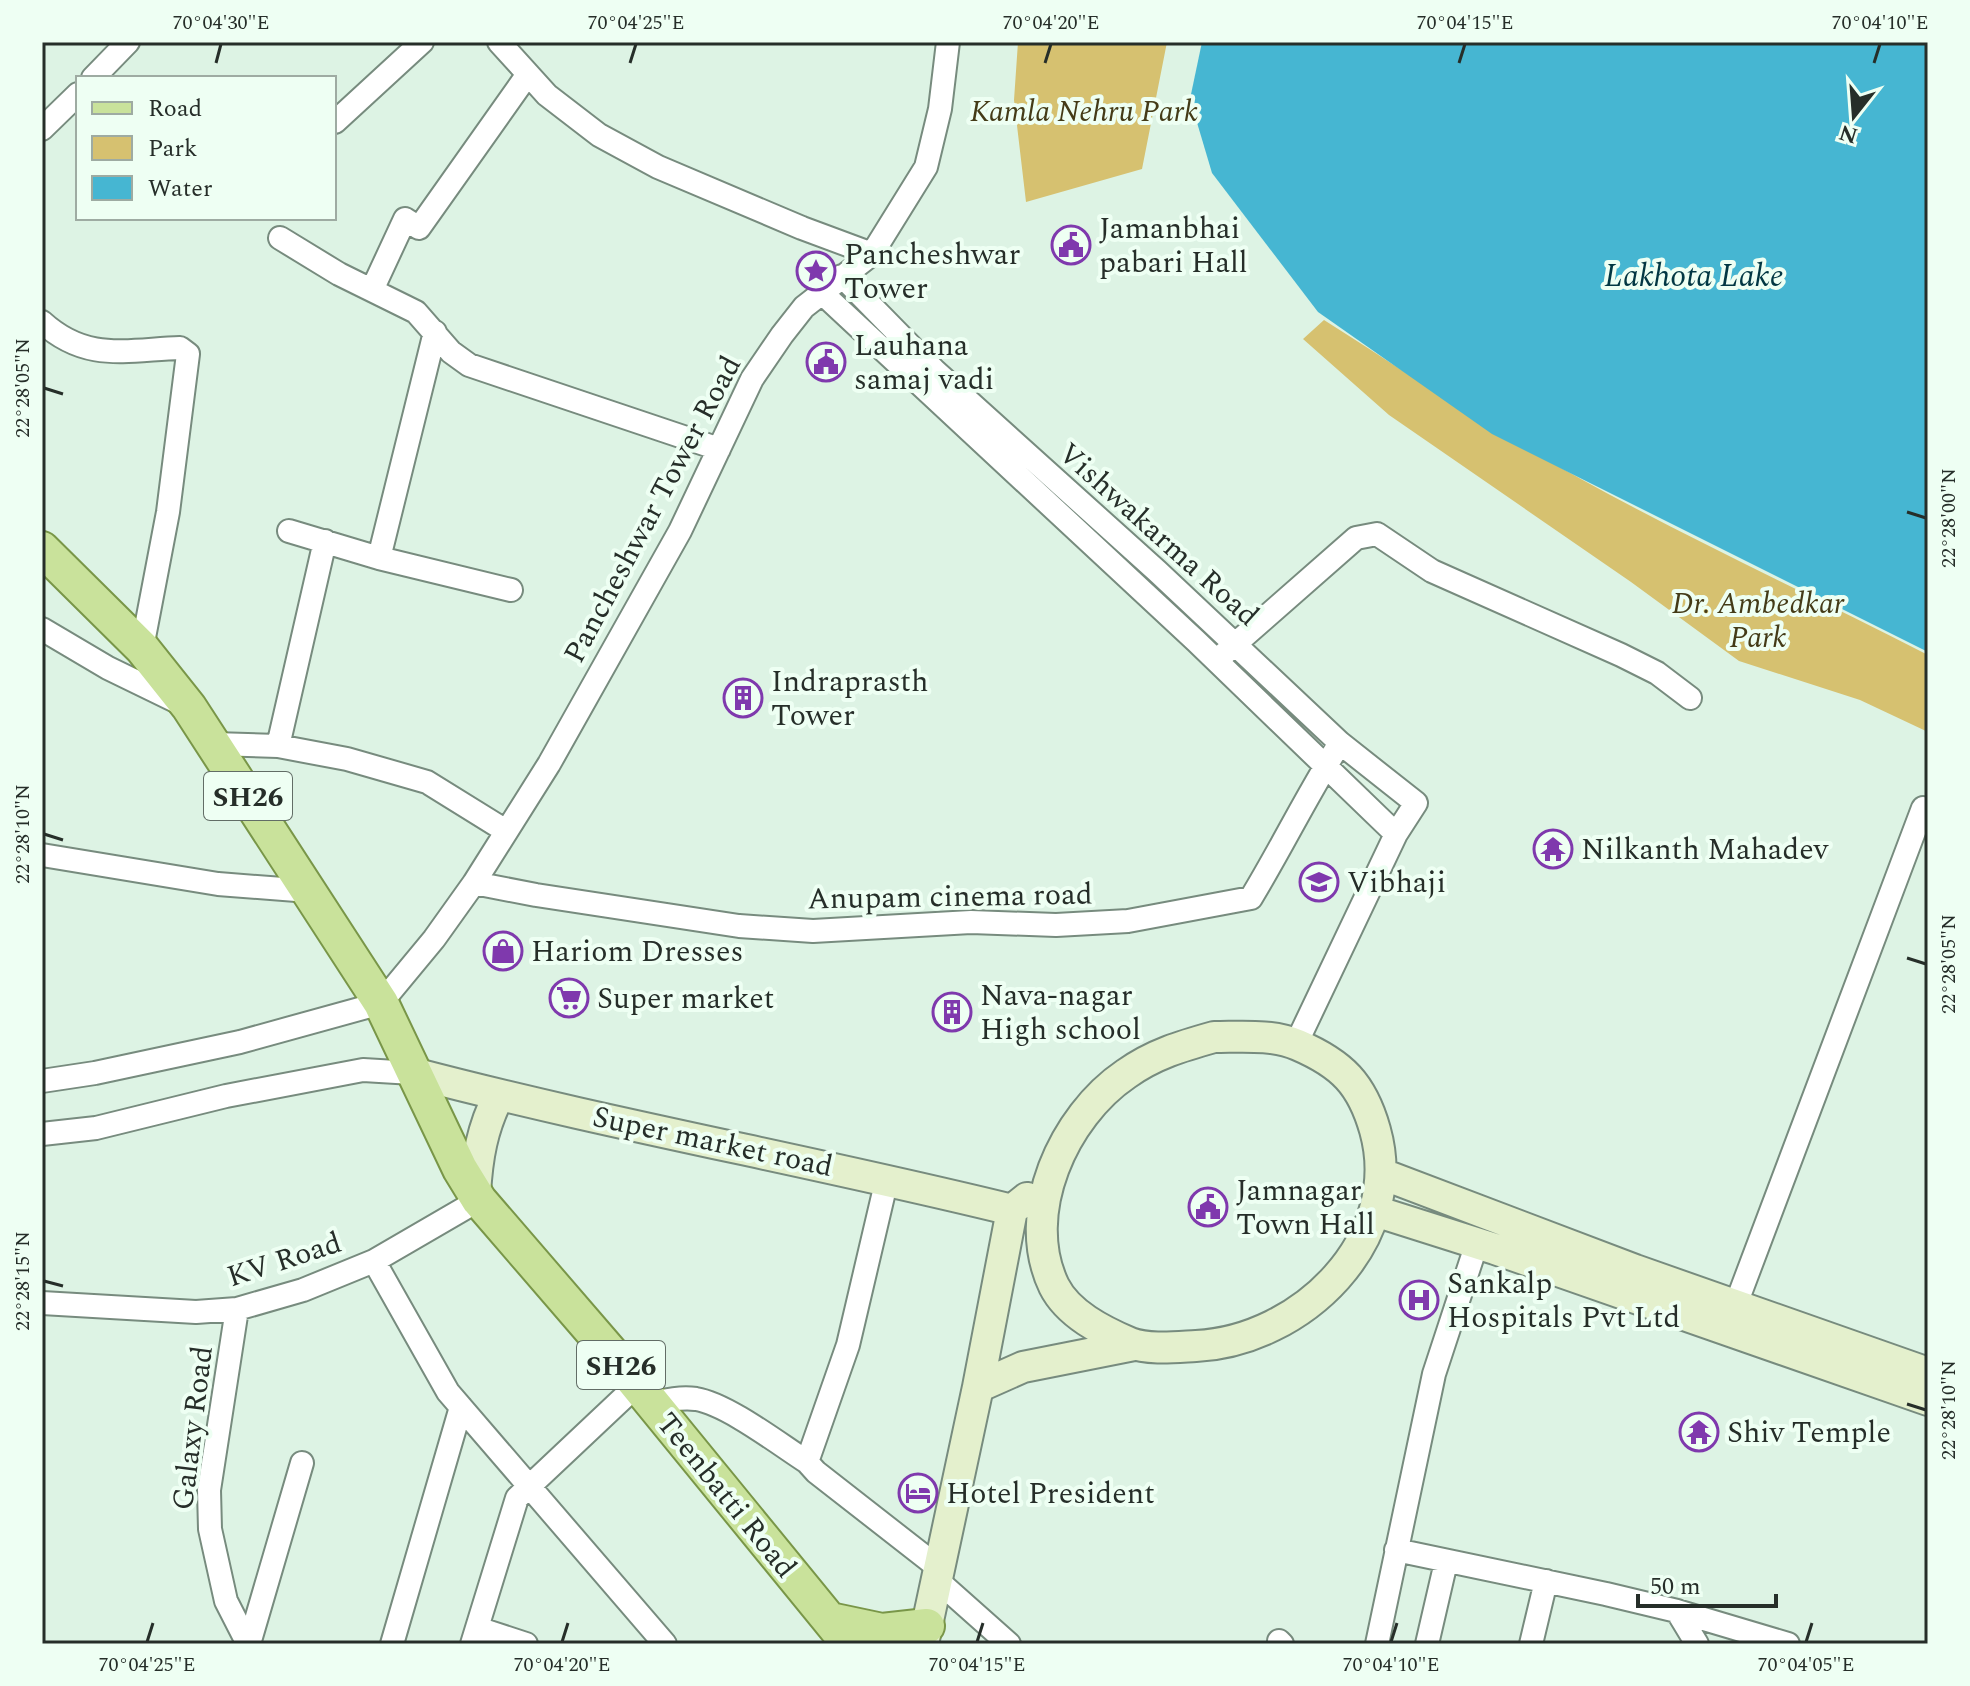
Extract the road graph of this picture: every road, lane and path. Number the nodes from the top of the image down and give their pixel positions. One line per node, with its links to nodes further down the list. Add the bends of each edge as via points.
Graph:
1 (128, 42): 6 (street)
2 (422, 42): 8 (street)
3 (499, 42): 5 (street)
4 (948, 42): 11 (street, Pancheshwar Tower Road, via 926,167)
5 (528, 74): 11 (street, via 599,135 658,167); 13 (street, via 419,228 405,219)
6 (95, 76)
7 (76, 96): 9 (street)
8 (336, 121)
9 (42, 129)
10 (280, 238): 13 (street)
11 (872, 254): 12 (street, Pancheshwar Tower Road)
12 (842, 276): 14 (street, Pancheshwar Tower Road); 24 (street, Vishwakarma Road, via 935,371)
13 (372, 290): 16 (street, via 416,312)
14 (822, 293): 17 (street, Pancheshwar Tower Road, via 804,307 752,379); 26 (street, Vishwakarma Road)
15 (42, 322): 25 (street, via 63,339 95,351 180,348 188,354 168,512)
16 (435, 332): 17 (street, via 469,365); 21 (street)
17 (719, 449): 34 (street, Pancheshwar Tower Road, via 680,531)
18 (289, 531): 19 (street)
19 (325, 541): 21 (street); 31 (street)
20 (42, 549): 25 (main road, SH26)
21 (379, 558): 22 (street)
22 (511, 590)
23 (42, 629): 28 (street)
24 (1234, 644): 26 (street); 27 (street, via 1356,538 1377,534 1432,571 1621,655); 29 (street, Vishwakarma Road)
25 (142, 648): 28 (main road, SH26)
26 (1217, 661): 32 (street, Vishwakarma Road)
27 (1690, 698)
28 (189, 707): 30 (main road, SH26)
29 (1340, 743): 32 (street, Anupam cinema road); 35 (street, Vishwakarma Road, via 1416,803)
30 (214, 744): 31 (street); 38 (main road, SH26)
31 (278, 746): 34 (street, via 427,782)
32 (1325, 765): 35 (street, Vishwakarma Road); 37 (street, Anupam cinema road, via 1251,898 1128,921 813,931 739,926)
33 (1923, 808): 55 (street)
34 (506, 831): 37 (street, Pancheshwar Tower Road)
35 (1396, 834): 40 (street, Vishwakarma Road)
36 (42, 855): 38 (street, via 218,884)
37 (474, 883): 39 (street, Pancheshwar Tower Road)
38 (309, 891): 39 (main road, SH26)
39 (381, 1003): 41 (main road, SH26); 42 (street, via 240,1042)
40 (1296, 1044): 45 (main road, via 1338,1067 1361,1092 1380,1148); 46 (main road, via 1263,1037 1214,1037 1159,1053 1094,1102)
41 (413, 1073): 43 (main road, Super market road); 44 (street, via 363,1070 96,1128); 48 (main road, Teenbatti Road / SH26)
42 (42, 1081)
43 (499, 1095): 47 (main road, Super market road); 48 (main road, via 480,1141)
44 (42, 1134)
45 (1382, 1174): 50 (main road); 55 (main road)
46 (1049, 1176): 49 (main road); 56 (main road, via 1045,1256 1071,1307 1093,1325)
47 (887, 1179): 49 (main road, Super market road); 62 (street, via 848,1345)
48 (477, 1197): 52 (street, KV Road); 59 (main road, Teenbatti Road / SH26)
49 (1012, 1210): 58 (main road)
50 (1375, 1211): 51 (main road); 56 (main road, via 1361,1246 1332,1283 1298,1312 1255,1334 1217,1345)
51 (1477, 1243): 55 (main road); 65 (street, via 1434,1374)
52 (374, 1261): 54 (street, KV Road); 61 (street)
53 (42, 1303): 54 (street, KV Road, via 196,1312)
54 (237, 1309): 73 (street, Galaxy Road, via 209,1490 210,1529 226,1601)
55 (1730, 1317): 57 (main road); 60 (main road)
56 (1134, 1345): 58 (main road, via 1023,1367)
57 (1928, 1373)
58 (978, 1387): 67 (main road)
59 (644, 1394): 62 (street, via 698,1400 728,1412); 64 (street); 70 (main road, Teenbatti Road / SH26)
60 (1928, 1400)
61 (461, 1407): 64 (street); 74 (street)
62 (807, 1462): 67 (street)
63 (302, 1463): 73 (street)
64 (528, 1486): 72 (street, via 511,1513); 76 (street)
65 (1396, 1550): 66 (street); 78 (street)
66 (1446, 1562): 68 (street); 79 (street)
67 (938, 1574): 71 (main road); 77 (street)
68 (1546, 1581): 69 (street); 80 (street)
69 (1677, 1611): 81 (street); 82 (street)
70 (839, 1632): 71 (main road)
71 (925, 1635)
72 (475, 1636): 75 (street)
73 (248, 1644)
74 (392, 1644)
75 (526, 1644)
76 (665, 1644)
77 (1009, 1644)
78 (1377, 1644)
79 (1427, 1644)
80 (1531, 1644)
81 (1697, 1644)
82 (1788, 1644)

